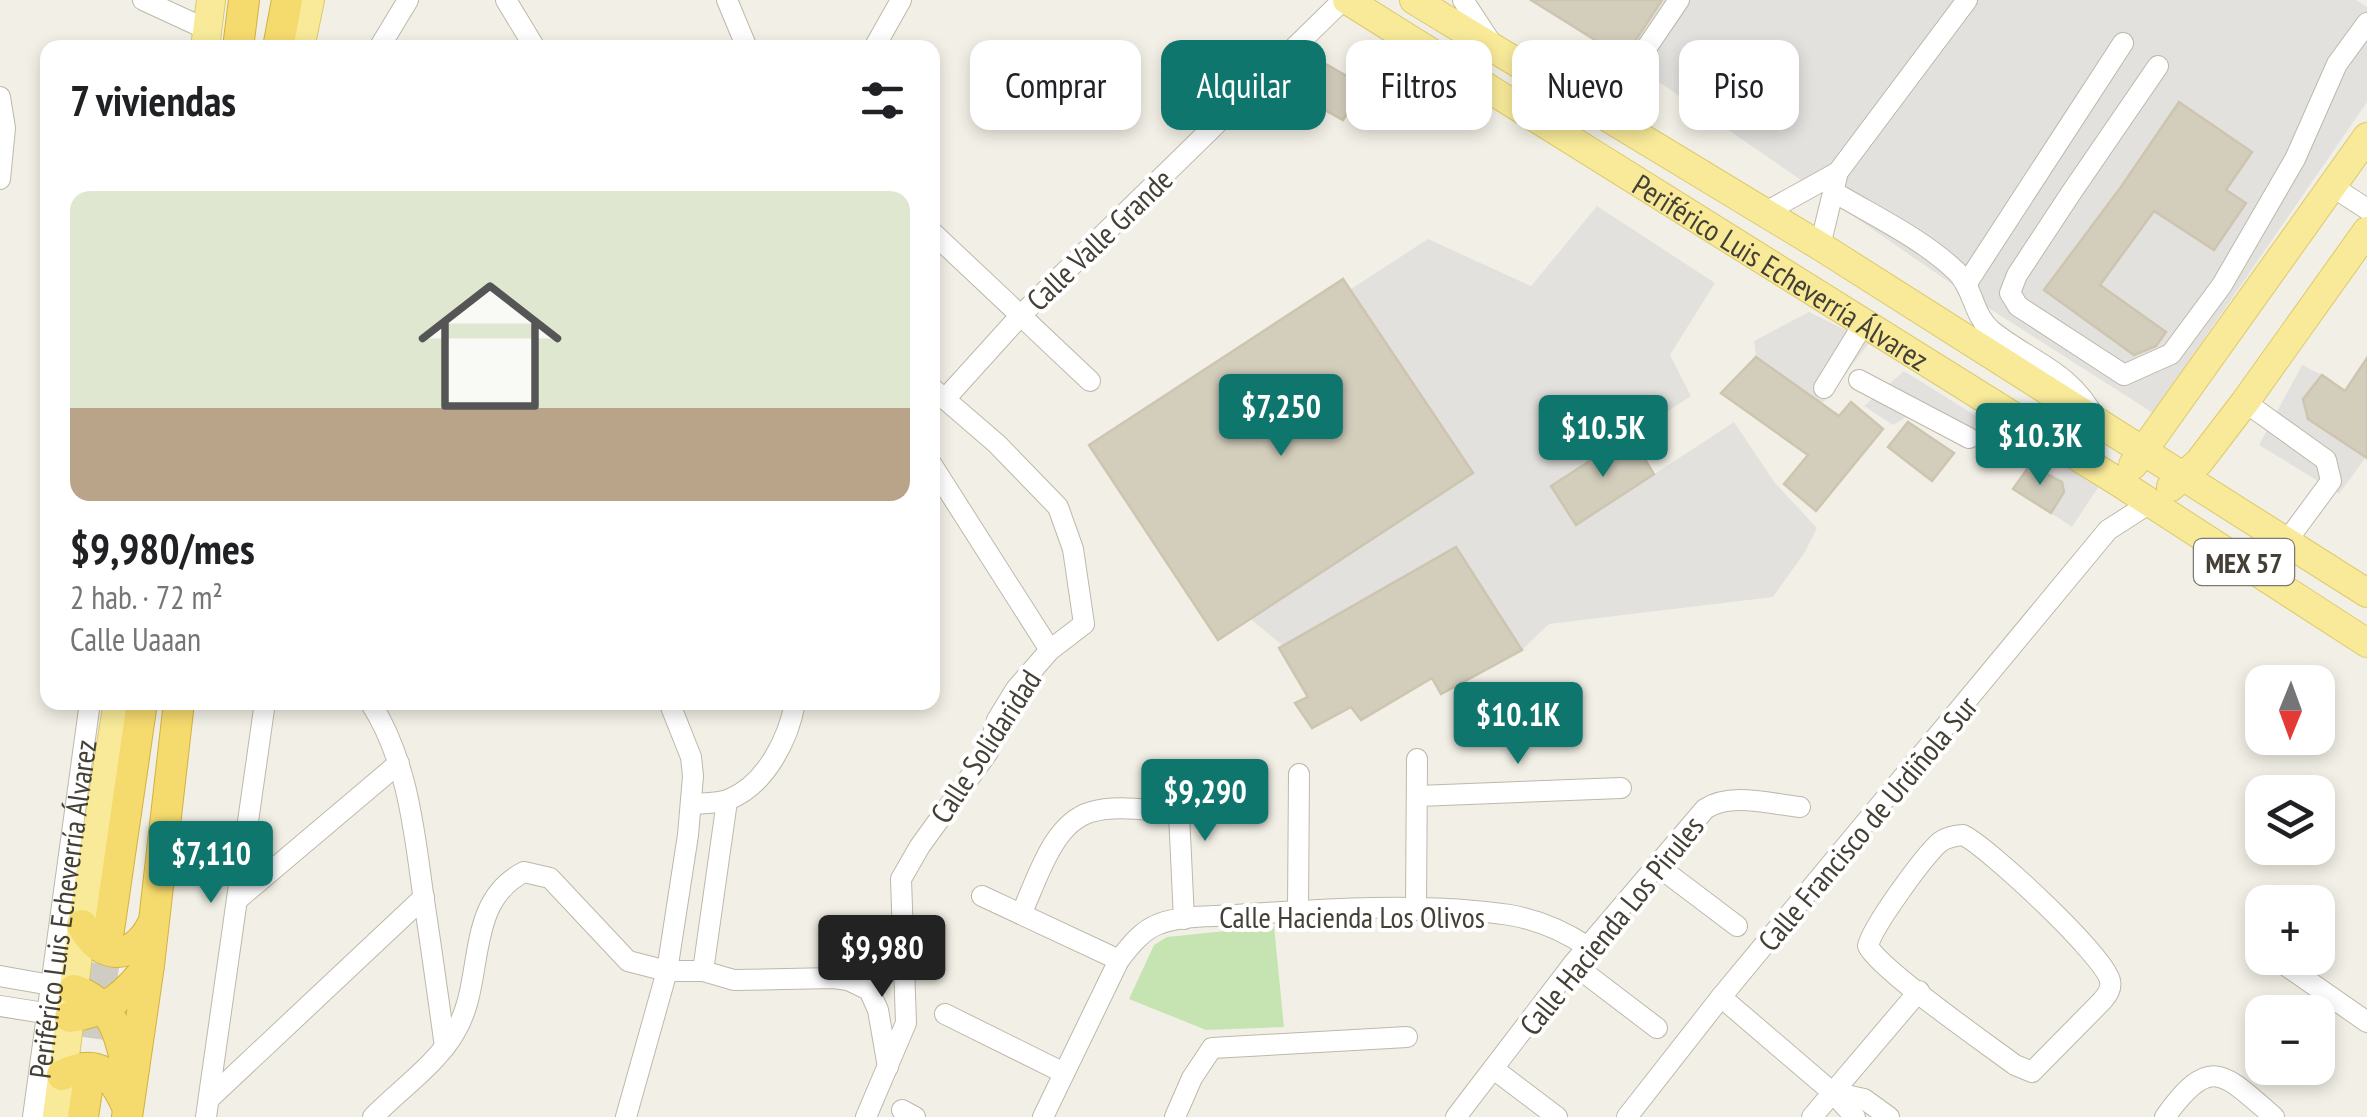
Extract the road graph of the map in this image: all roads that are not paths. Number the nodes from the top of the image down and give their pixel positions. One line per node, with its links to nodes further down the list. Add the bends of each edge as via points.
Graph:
1 (143, 0): 17 (street)
2 (211, 0): 17 (main road)
3 (244, 0): 18 (highway)
4 (287, 0): 19 (highway)
5 (310, 0): 20 (main road)
6 (322, 0): 21 (street)
7 (408, 0): 22 (street)
8 (506, 0): 23 (street)
9 (727, 0): 24 (street)
10 (1345, 0): 40 (main road, Periférico Luis Echeverría Álvarez / MEX 57); 42 (street, Calle Valle Grande)
11 (1414, 0): 28 (main road, Periférico Luis Echeverría Álvarez / MEX 57)
12 (1463, 0): 28 (street)
13 (1680, 0): 26 (street)
14 (1967, 0): 33 (street)
15 (895, 2): 25 (street)
16 (2367, 23): 29 (street, via 2337,64 2295,159 2222,285 2172,354 2124,376 2018,306 2010,293)
17 (206, 39)
18 (239, 40)
19 (294, 40)
20 (295, 40)
21 (296, 40)
22 (386, 40)
23 (530, 40)
24 (744, 40)
25 (878, 40)
26 (1652, 40)
27 (2123, 43): 41 (street)
28 (1496, 50): 36 (main road, Periférico Luis Echeverría Álvarez / MEX 57)
29 (2158, 66)
30 (0, 96): 32 (street)
31 (2367, 136): 34 (main road)
32 (0, 178)
33 (1836, 182): 36 (street); 39 (street); 41 (street)
34 (2333, 187): 35 (street); 52 (main road)
35 (2367, 209)
36 (1764, 213): 39 (main road, Periférico Luis Echeverría Álvarez / MEX 57)
37 (2367, 231): 49 (main road)
38 (940, 239): 42 (street)
39 (1820, 246): 40 (main road); 50 (main road, Periférico Luis Echeverría Álvarez / MEX 57)
40 (1757, 257): 43 (main road, Periférico Luis Echeverría Álvarez / MEX 57)
41 (1967, 284): 50 (street, via 1990,330 2062,376)
42 (1021, 315): 45 (street); 47 (street, Calle Valle Grande)
43 (1864, 323): 46 (street); 55 (main road, Periférico Luis Echeverría Álvarez / MEX 57)
44 (1859, 380): 51 (street)
45 (1090, 381)
46 (1824, 388)
47 (940, 391)
48 (940, 395): 61 (street, via 1058,507 1074,549 1084,624)
49 (2246, 402): 53 (main road); 58 (street, via 2326,460 2331,472)
50 (2097, 422): 52 (main road, Periférico Luis Echeverría Álvarez / MEX 57)
51 (1970, 438)
52 (2143, 451): 53 (main road, Periférico Luis Echeverría Álvarez / MEX 57); 55 (main road)
53 (2184, 476): 56 (main road); 58 (main road, Periférico Luis Echeverría Álvarez / MEX 57)
54 (940, 478): 61 (street, Calle Solidaridad)
55 (2120, 482): 56 (main road, Periférico Luis Echeverría Álvarez / MEX 57); 57 (street, Calle Francisco de Urdiñola Sur)
56 (2150, 503): 57 (street, Calle Francisco de Urdiñola Sur); 60 (main road, Periférico Luis Echeverría Álvarez / MEX 57)
57 (2108, 530): 100 (street, Calle Francisco de Urdiñola Sur)
58 (2286, 542): 59 (main road, Periférico Luis Echeverría Álvarez / MEX 57)
59 (2367, 593)
60 (2367, 642)
61 (1050, 650): 109 (street, Calle Solidaridad, via 1016,688 988,752 901,879 906,1023)
62 (89, 710): 101 (street, Periférico Luis Echeverría Álvarez)
63 (117, 710): 90 (main road, Periférico Luis Echeverría Álvarez)
64 (140, 710): 90 (highway)
65 (181, 710): 88 (highway)
66 (264, 710): 83 (street)
67 (375, 710): 71 (street)
68 (672, 710): 77 (street, via 691,757)
69 (793, 710): 76 (street, via 763,772)
70 (1417, 760): 75 (street)
71 (400, 762): 82 (street); 83 (street)
72 (1177, 772): 79 (street)
73 (1298, 774): 84 (street)
74 (1621, 788): 75 (street)
75 (1418, 796): 85 (street)
76 (728, 801): 77 (street); 96 (street)
77 (691, 804): 95 (street)
78 (1800, 807): 80 (street, Calle Hacienda Los Pirules, via 1717,801)
79 (1178, 812): 86 (street, via 1119,809 1078,817 1062,831); 87 (street)
80 (1659, 866): 89 (street); 91 (street, Calle Hacienda Los Pirules)
81 (982, 896): 86 (street)
82 (424, 898): 108 (street); 115 (street)
83 (237, 900): 115 (street)
84 (1298, 910): 85 (street, Calle Hacienda Los Olivos); 87 (street, Calle Hacienda Los Olivos)
85 (1416, 910): 91 (street, Calle Hacienda Los Olivos, via 1510,915 1564,931)
86 (1021, 914): 92 (street)
87 (1184, 918): 92 (street, Calle Hacienda Los Olivos, via 1146,931)
88 (152, 925): 90 (highway, via 145,940 117,953 89,940); 94 (highway)
89 (1737, 926)
90 (96, 928): 101 (main road, Periférico Luis Echeverría Álvarez)
91 (1588, 947): 93 (street, Calle Hacienda Los Pirules)
92 (1119, 960): 111 (street, Calle Hacienda Los Olivos)
93 (1573, 964): 106 (street); 110 (street, Calle Hacienda Los Pirules)
94 (149, 965): 103 (highway); 114 (highway)
95 (667, 971): 96 (street); 108 (street, via 628,960 558,884 524,872 489,908 467,1005); 120 (street)
96 (703, 971): 109 (street, via 734,980 834,978 869,990)
97 (2300, 975): 105 (street)
98 (0, 976): 101 (street)
99 (1919, 991): 99 (street, via 2032,1072 2102,1002 2111,984 2104,968 1992,852 1962,835 1932,851 1869,940 1874,956); 113 (street)
100 (1721, 997): 113 (street); 126 (street, Calle Francisco de Urdiñola Sur)
101 (61, 1002): 102 (street); 103 (highway); 112 (main road, Periférico Luis Echeverría Álvarez); 116 (street, Periférico Luis Echeverría Álvarez)
102 (0, 1006)
103 (105, 1008): 114 (highway, via 120,1035)
104 (946, 1014): 111 (street)
105 (2367, 1022)
106 (1657, 1028)
107 (1407, 1037): 123 (street, via 1212,1048)
108 (444, 1047): 119 (street)
109 (888, 1068): 121 (street, Calle Solidaridad)
110 (1495, 1070): 124 (street, Calle Hacienda Los Pirules); 125 (street)
111 (1064, 1073): 122 (street, Calle Hacienda Los Olivos)
112 (75, 1079): 114 (highway, via 79,1067 106,1072); 117 (main road, Periférico Luis Echeverría Álvarez); 118 (highway, Periférico Luis Echeverría Álvarez)
113 (1832, 1092): 127 (street); 128 (street); 129 (street, via 1864,1099)
114 (129, 1104)
115 (207, 1108)
116 (33, 1117)
117 (56, 1117)
118 (83, 1117)
119 (373, 1117)
120 (626, 1117)
121 (866, 1117)
122 (1043, 1117)
123 (1175, 1117)
124 (1456, 1117)
125 (1556, 1117)
126 (1627, 1117)
127 (1812, 1117)
128 (1855, 1117)
129 (1889, 1117)
130 (2165, 1117): 131 (street, via 2193,1083 2218,1075)
131 (2274, 1117)

